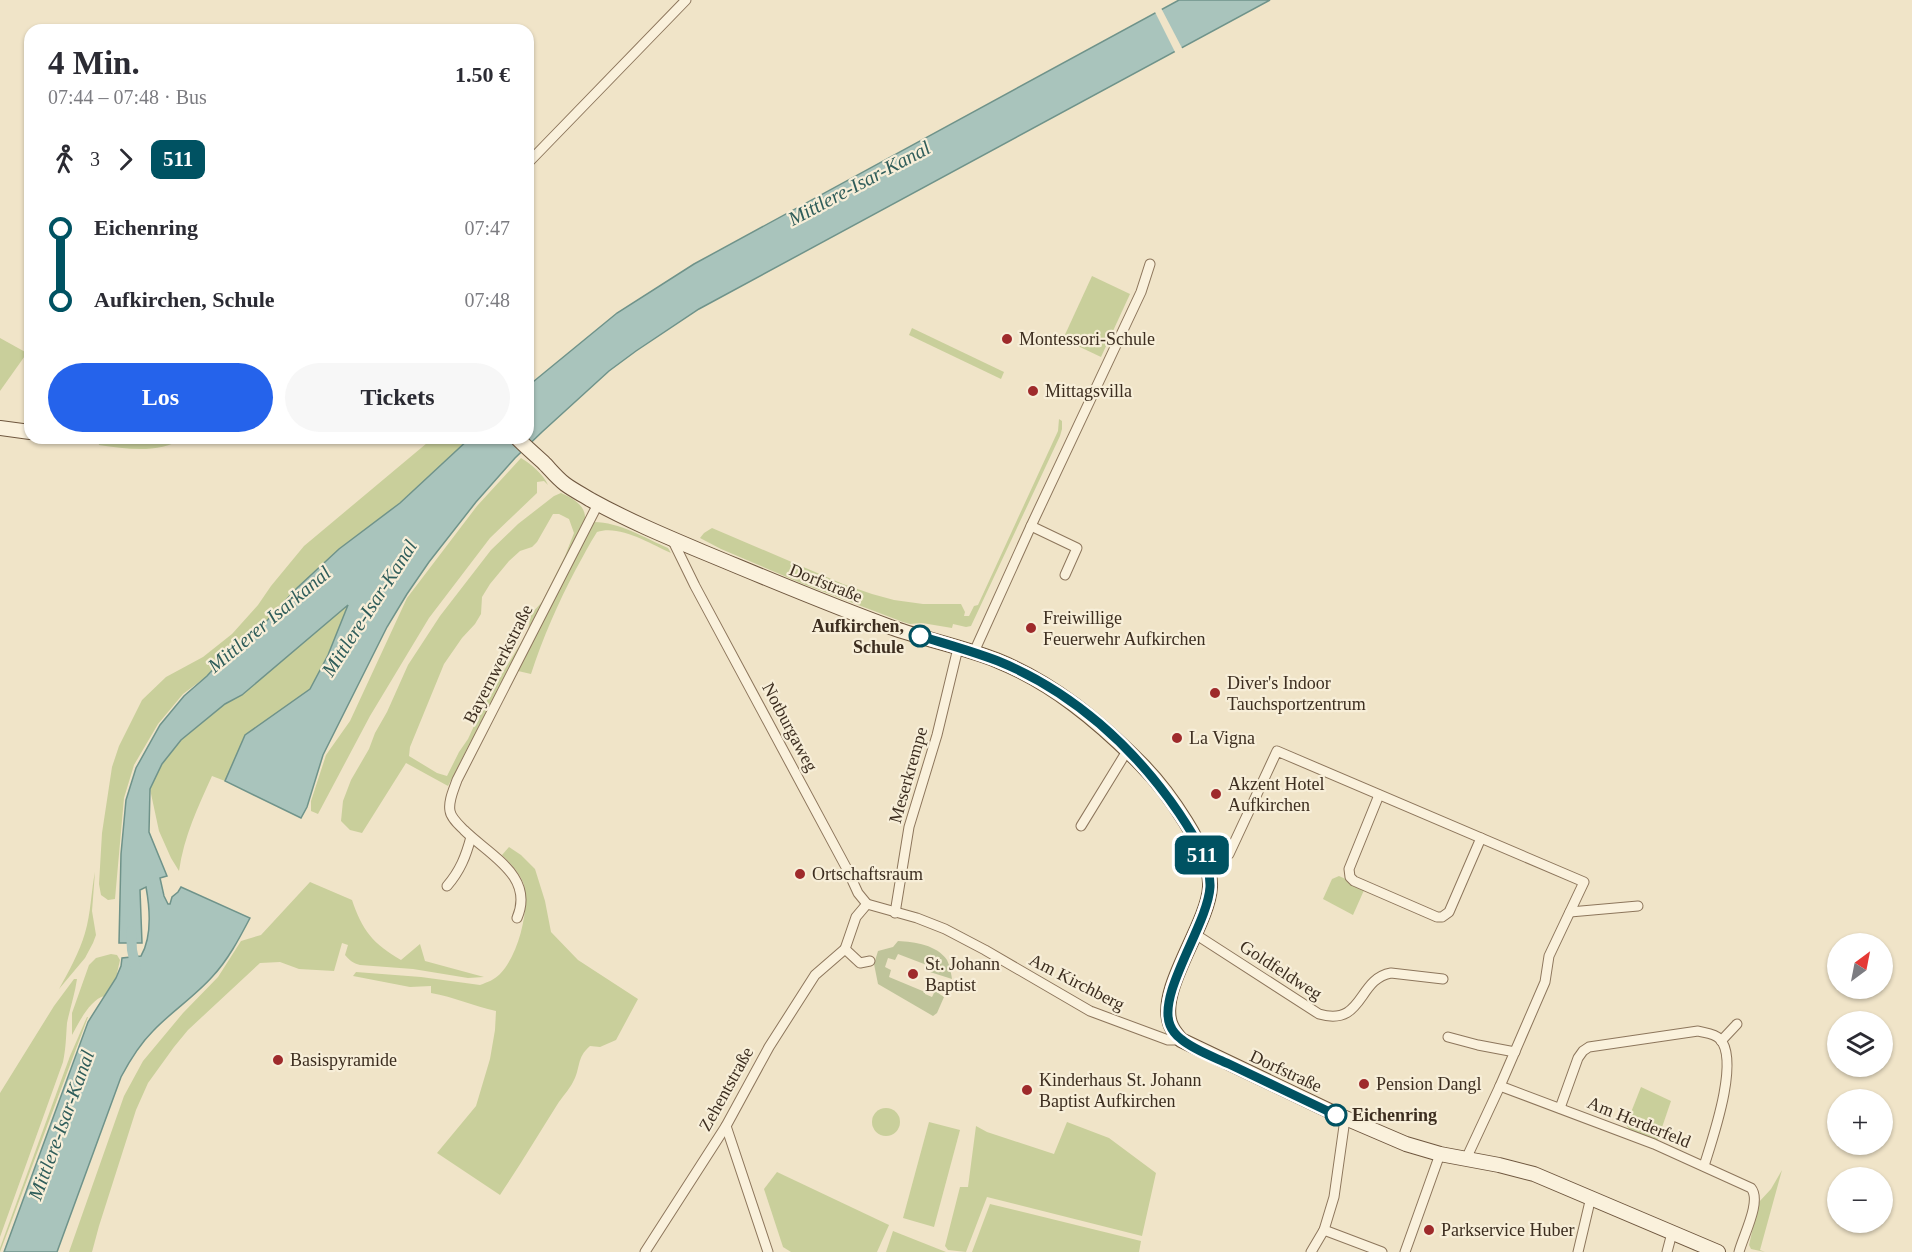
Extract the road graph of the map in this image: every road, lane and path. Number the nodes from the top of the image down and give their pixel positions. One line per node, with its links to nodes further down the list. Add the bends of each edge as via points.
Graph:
1 (687, 0): 2 (street)
2 (534, 157)
3 (1150, 264): 8 (street, via 1141,292)
4 (0, 428): 5 (street)
5 (24, 431)
6 (523, 444): 7 (street, Dorfstraße, via 565,484)
7 (598, 504): 9 (street, Dorfstraße); 16 (street, Bayernwerkstraße, via 457,780 450,811)
8 (1031, 526): 10 (street, via 1077,548); 12 (street)
9 (672, 539): 11 (street, Dorfstraße, via 830,604); 20 (street, Notburgaweg)
10 (1065, 575)
11 (958, 648): 12 (street, Dorfstraße); 23 (street, Meserkrempe, via 909,827)
12 (974, 652): 13 (street, Dorfstraße, via 1025,674 1066,698)
13 (1127, 751): 15 (street); 18 (street, Dorfstraße, via 1144,767 1184,821)
14 (1379, 795): 17 (street); 17 (street, via 1349,869 1350,877 1437,916 1449,912); 18 (street, via 1277,750 1229,854)
15 (1081, 826)
16 (471, 837): 19 (street, via 466,856); 24 (street, Bayernwerkstraße, via 515,877 522,896)
17 (1481, 838): 22 (street, via 1584,882)
18 (1208, 868): 25 (street, Dorfstraße, via 1210,887)
19 (447, 886)
20 (867, 904): 23 (street); 26 (street, via 856,917)
21 (1638, 906): 22 (street)
22 (1570, 912): 35 (street, via 1549,956 1545,982)
23 (895, 913): 31 (street, Am Kirchberg, via 945,929 1090,1011)
24 (517, 918)
25 (1195, 934): 28 (street, Goldfeldweg, via 1319,1014 1330,1017 1346,1014 1383,974); 30 (street, Dorfstraße, via 1170,998)
26 (845, 949): 27 (street, via 860,963); 39 (street, Zehentstraße, via 815,975 769,1047)
27 (870, 961)
28 (1443, 979)
29 (1737, 1024): 34 (street)
30 (1171, 1026): 31 (street); 33 (street, Dorfstraße)
31 (1147, 1032): 33 (street, Am Kirchberg)
32 (1448, 1037): 35 (street)
33 (1181, 1040): 38 (street, Dorfstraße)
34 (1721, 1041): 37 (street, Am Herderfeld, via 1698,1031 1589,1047 1578,1058); 42 (street, Am Herderfeld, via 1725,1048 1726,1089)
35 (1515, 1052): 36 (street)
36 (1500, 1086): 37 (street, Am Herderfeld); 41 (street)
37 (1560, 1108): 42 (street, Am Herderfeld)
38 (1345, 1119): 40 (street, Dorfstraße); 44 (street, via 1334,1197)
39 (726, 1126): 46 (street, Zehentstraße); 47 (street)
40 (1440, 1154): 41 (street, Dorfstraße); 50 (street)
41 (1466, 1159): 43 (street, Dorfstraße, via 1534,1174)
42 (1704, 1166): 54 (street, Am Herderfeld, via 1755,1192)
43 (1591, 1197): 45 (street, Dorfstraße); 51 (street)
44 (1324, 1230): 48 (street); 49 (street)
45 (1672, 1233): 52 (street); 53 (street, Dorfstraße)
46 (645, 1252)
47 (768, 1252)
48 (1311, 1252)
49 (1382, 1252)
50 (1405, 1252)
51 (1578, 1252)
52 (1667, 1252)
53 (1718, 1252)
54 (1739, 1252)

